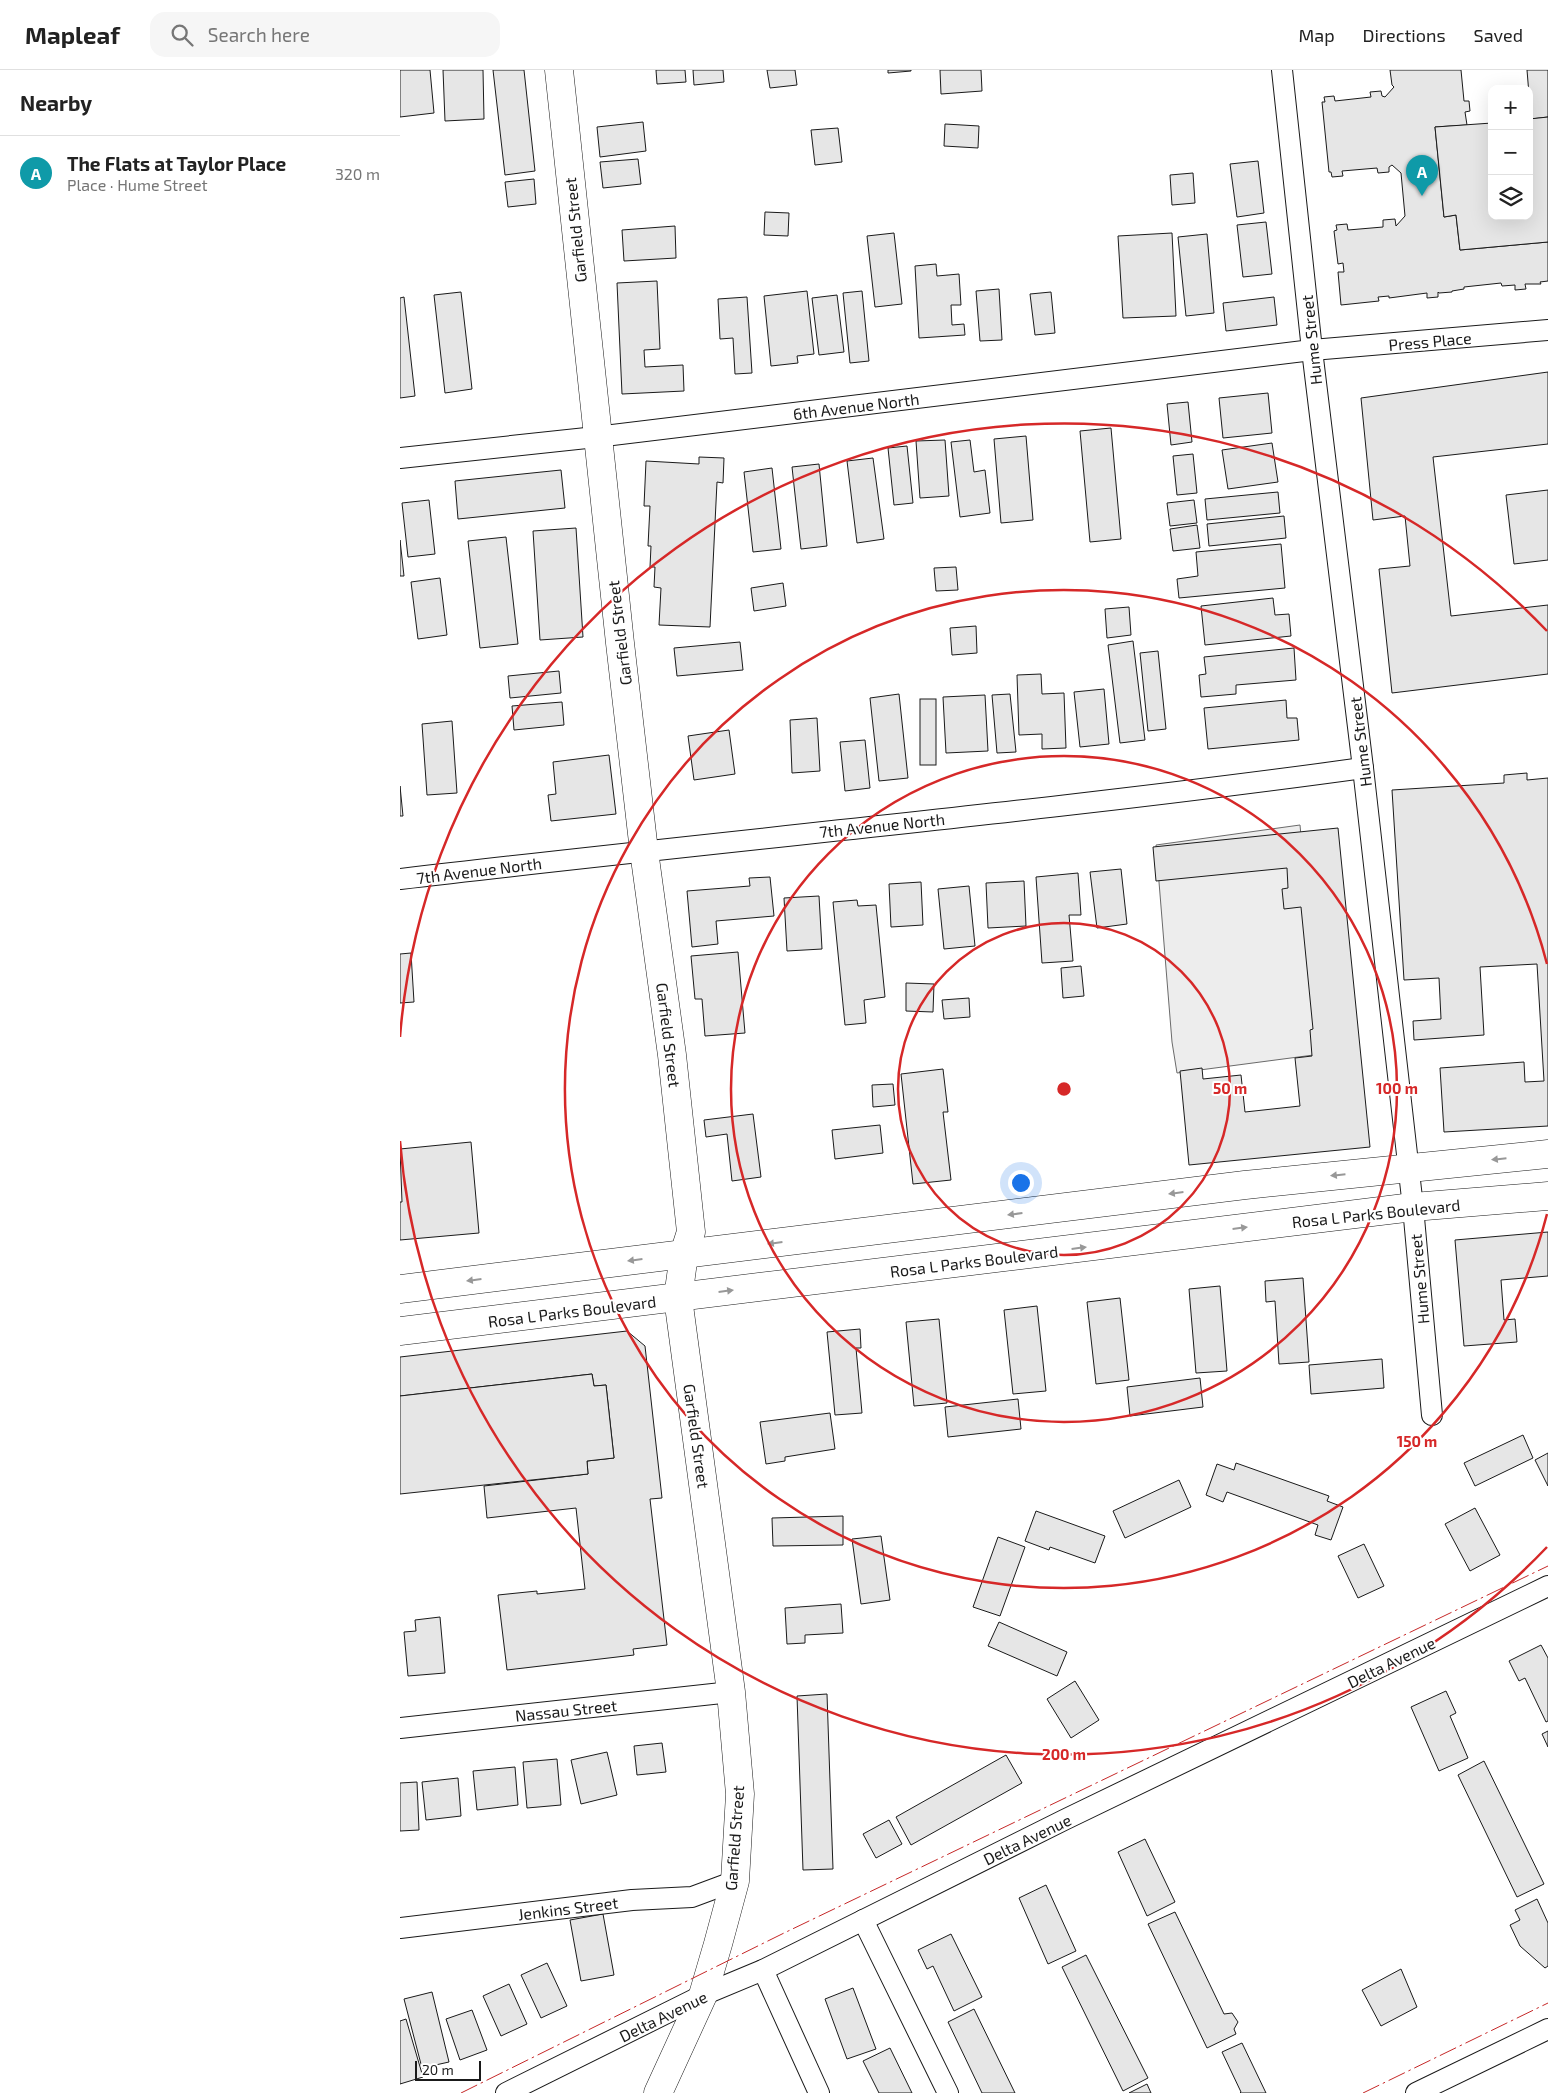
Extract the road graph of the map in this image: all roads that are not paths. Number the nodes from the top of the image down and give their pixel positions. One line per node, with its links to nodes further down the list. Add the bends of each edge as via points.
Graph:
1 (559, 70): 5 (main road, Garfield Street)
2 (1282, 70): 4 (street, Hume Street)
3 (1548, 330): 4 (street, Press Place)
4 (1312, 350): 5 (street, 6th Avenue North); 7 (street, Hume Street)
5 (596, 437): 6 (street, 6th Avenue North); 8 (main road, Garfield Street)
6 (400, 458)
7 (1364, 768): 8 (street, 7th Avenue North, via 1187,792); 11 (street, Hume Street)
8 (644, 851): 9 (street, 7th Avenue North); 14 (main road, Garfield Street, via 672,1055 691,1232)
9 (400, 879)
10 (1548, 1154): 11 (main road, one-way to 11)
11 (1408, 1168): 13 (street, Hume Street); 14 (main road, one-way to 14)
12 (1548, 1196): 13 (main road, Rosa L Parks Boulevard)
13 (1413, 1207): 16 (main road, Rosa L Parks Boulevard, one-way to 13); 18 (street, Hume Street)
14 (684, 1254): 15 (main road, one-way to 15); 16 (main road, Garfield Street)
15 (400, 1289)
16 (678, 1298): 17 (main road, Rosa L Parks Boulevard); 20 (main road, Garfield Street)
17 (400, 1331)
18 (1432, 1415)
19 (1548, 1586): 23 (street, Delta Avenue)
20 (732, 1692): 21 (street, Nassau Street); 22 (main road, Garfield Street, via 740,1794)
21 (400, 1728)
22 (735, 1881): 24 (street, Jenkins Street, via 692,1897 632,1900); 26 (main road, Garfield Street)
23 (863, 1920): 25 (street, Delta Avenue); 31 (street)
24 (400, 1928)
25 (763, 1970): 26 (street, Delta Avenue); 30 (street)
26 (703, 1995): 28 (street, Delta Avenue); 29 (main road, Garfield Street)
27 (1548, 2029): 32 (street)
28 (506, 2093)
29 (658, 2093)
30 (819, 2093)
31 (948, 2093)
32 (1416, 2093)

